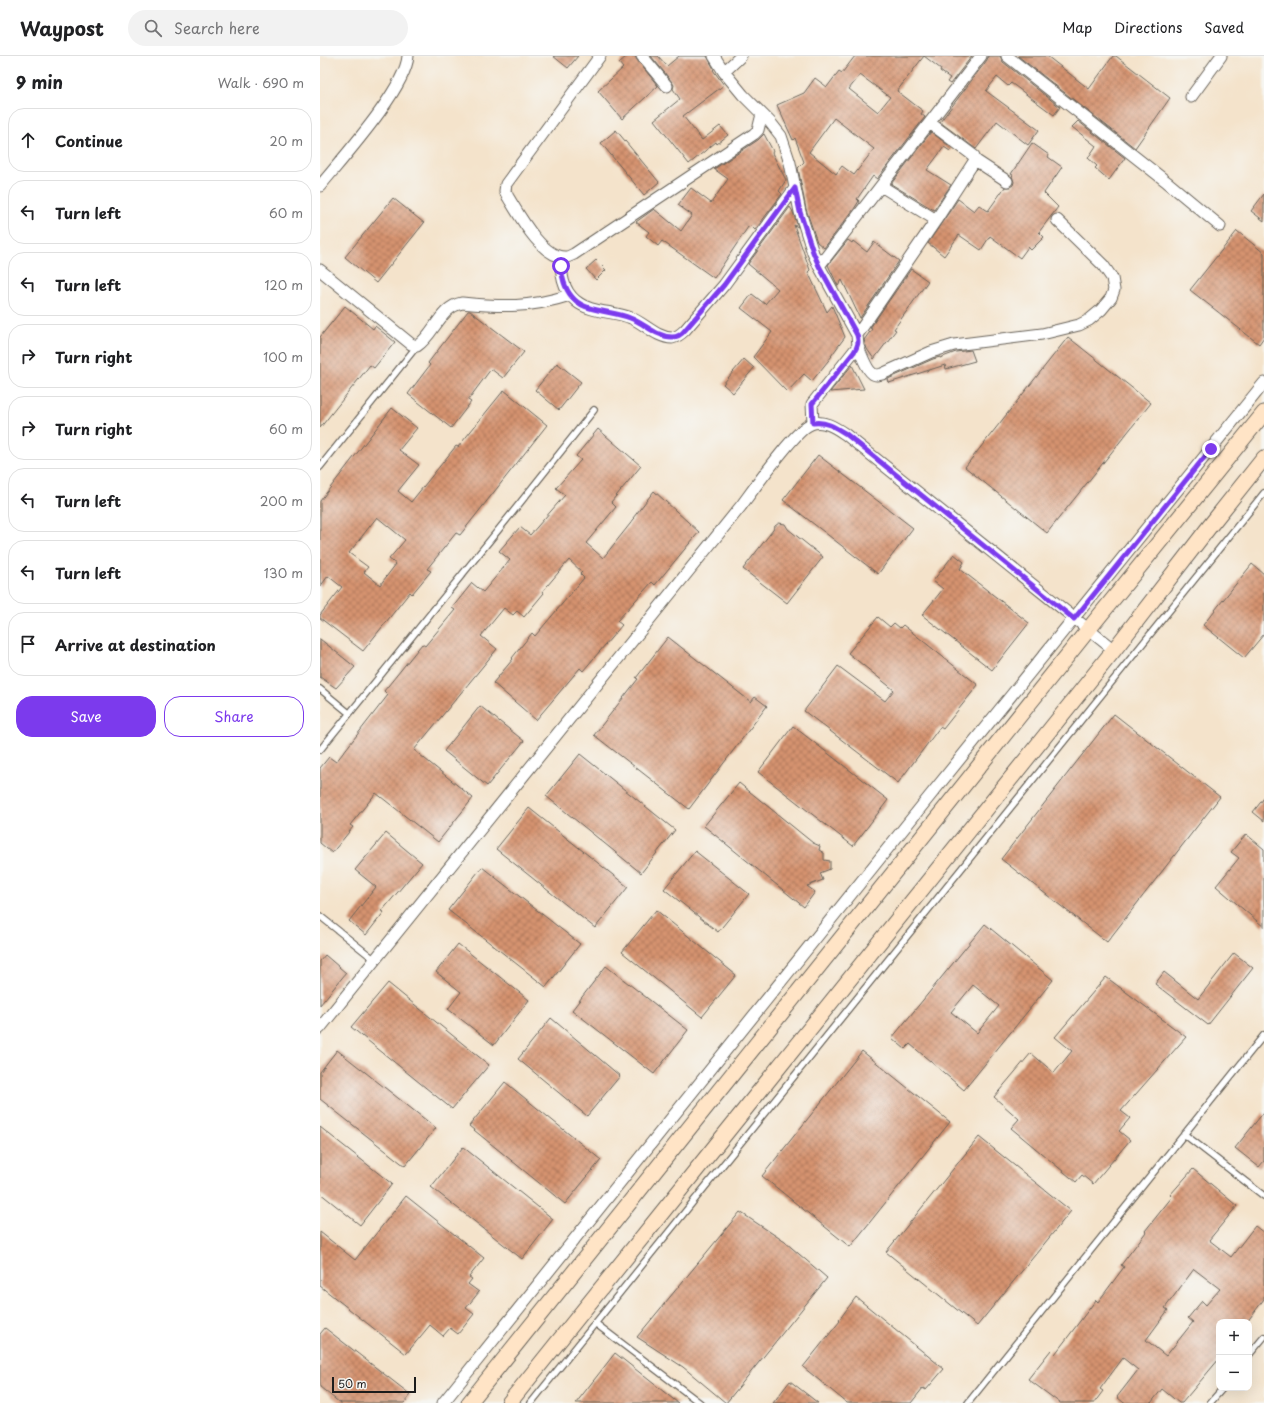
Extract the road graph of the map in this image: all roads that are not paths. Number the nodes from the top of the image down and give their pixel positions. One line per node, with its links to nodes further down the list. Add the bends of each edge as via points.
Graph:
1 (408, 56): 16 (street, via 406,68 392,93)
2 (600, 56): 22 (street, via 506,184 505,191 508,197 533,237 546,249)
3 (642, 56): 10 (street)
4 (714, 56): 9 (street)
5 (741, 56): 9 (street)
6 (981, 56): 13 (street)
7 (1006, 56): 21 (street)
8 (1221, 56): 11 (street)
9 (724, 72): 12 (street)
10 (668, 86)
11 (1191, 96)
12 (762, 114): 18 (street, via 781,136); 22 (street, via 758,130 754,134 582,249 566,257)
13 (930, 123): 14 (street, via 974,156); 17 (street)
14 (975, 160): 15 (street); 19 (street)
15 (1006, 181)
16 (320, 186)
17 (881, 186): 19 (street); 23 (street)
18 (795, 188): 23 (street, via 800,212); 25 (street, via 724,285 680,335 673,338 664,336 631,318 584,307)
19 (936, 220): 26 (street)
20 (1057, 220): 28 (street, via 1103,265 1112,278 1114,290 1111,298 1089,320 1042,334 954,345 877,375 870,371)
21 (1220, 226)
22 (561, 256): 25 (street, via 562,280)
23 (819, 266): 26 (street)
24 (320, 270): 27 (street, via 410,344)
25 (570, 295): 27 (street, via 536,304 507,307 457,304 442,316 423,342)
26 (857, 335): 28 (street)
27 (417, 346): 34 (lane)
28 (858, 346): 32 (street, via 812,404)
29 (1264, 383): 36 (street)
30 (594, 410): 40 (lane)
31 (1264, 413): 37 (main road)
32 (813, 423): 36 (street, via 820,422 846,434); 43 (street, via 796,436)
33 (1264, 458): 38 (main road)
34 (320, 467)
35 (1264, 493): 48 (lane)
36 (1074, 619): 37 (street); 52 (street)
37 (1088, 630): 38 (street); 53 (main road)
38 (1114, 650): 54 (main road)
39 (320, 689): 40 (lane)
40 (349, 713): 41 (lane)
41 (320, 750)
42 (320, 916): 43 (lane)
43 (375, 960): 44 (street)
44 (320, 1028)
45 (1264, 1035): 46 (lane)
46 (1184, 1134): 47 (lane); 57 (lane)
47 (1264, 1196)
48 (595, 1323): 55 (lane); 56 (lane)
49 (1264, 1337): 50 (lane)
50 (1252, 1351)
51 (1220, 1391): 58 (lane)
52 (443, 1403)
53 (469, 1403)
54 (509, 1403)
55 (531, 1403)
56 (700, 1403)
57 (968, 1403)
58 (1210, 1403)

